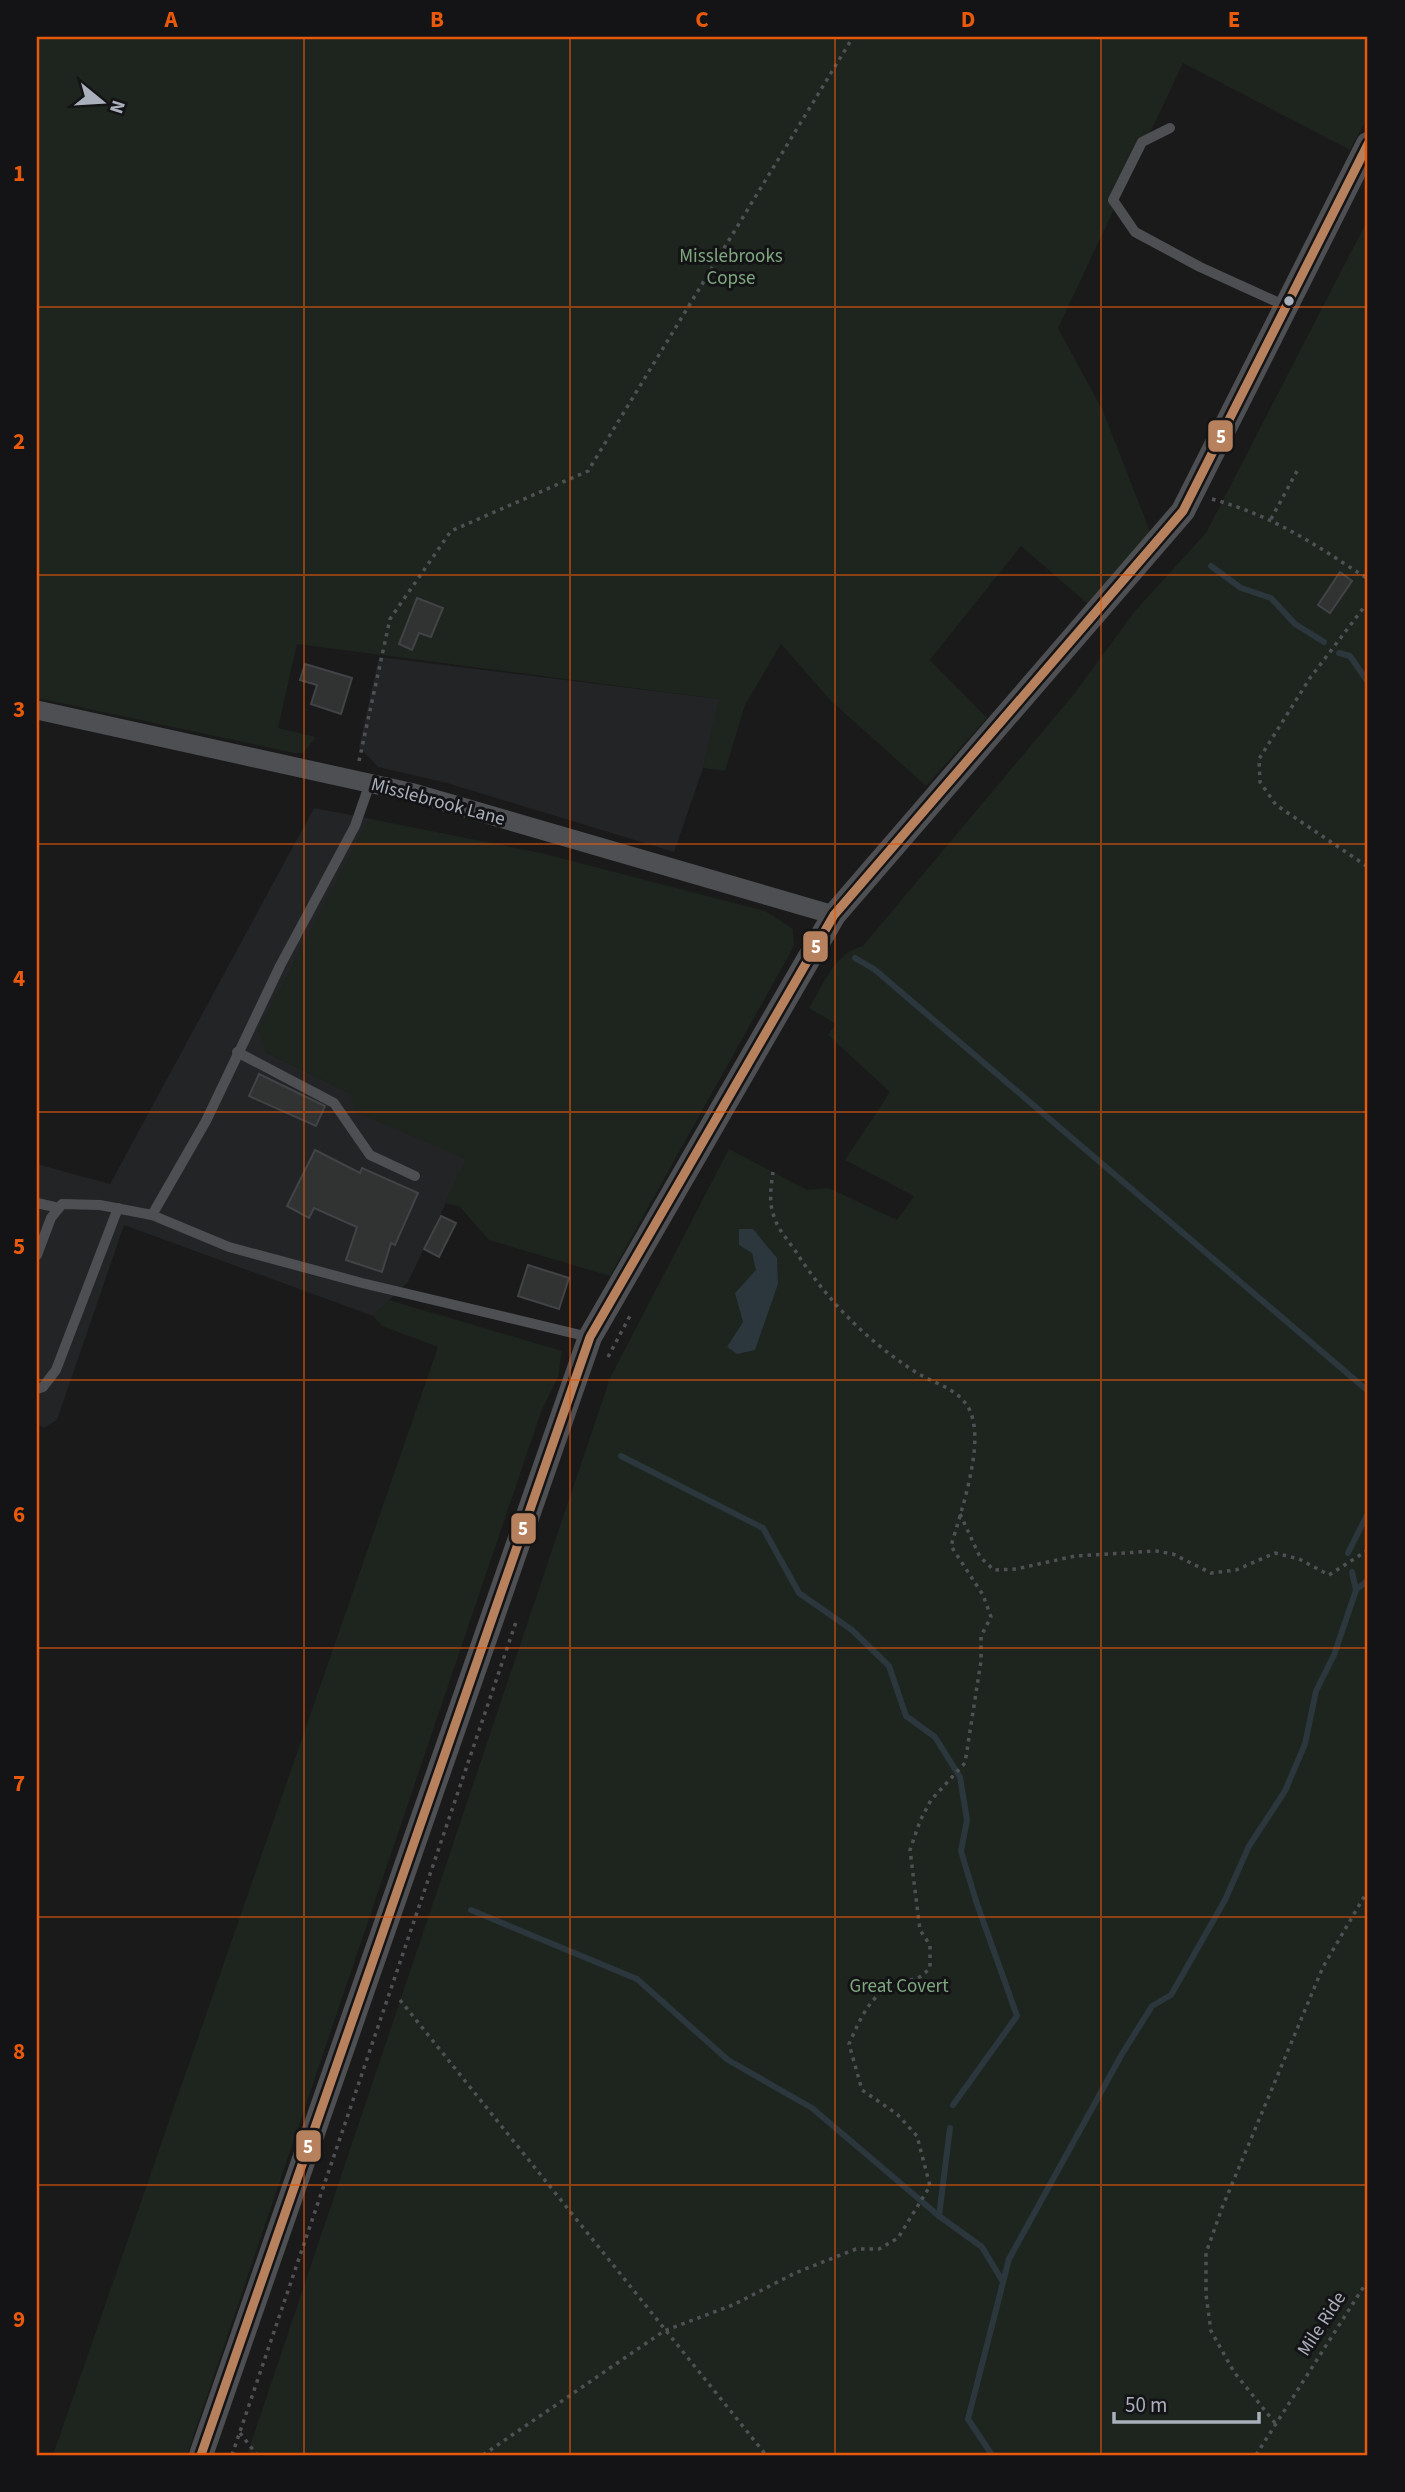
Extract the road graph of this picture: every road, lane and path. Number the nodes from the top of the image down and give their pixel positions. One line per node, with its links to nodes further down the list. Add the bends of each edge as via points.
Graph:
1 (853, 37): 11 (path, via 588,471 451,531 390,619 362,750)
2 (1170, 128): 4 (lane, via 1142,142 1113,200 1135,232)
3 (1368, 145): 4 (street)
4 (1287, 306): 6 (street)
5 (1297, 471): 7 (path)
6 (1193, 492): 7 (path); 13 (street, via 1183,511)
7 (1271, 519): 8 (path)
8 (1368, 579)
9 (1368, 602): 12 (path, via 1310,678 1259,759 1260,782 1276,805)
10 (37, 710): 11 (street, Misslebrook Lane)
11 (361, 781): 13 (street, Misslebrook Lane); 14 (lane, via 355,826)
12 (1368, 867)
13 (834, 915): 23 (street)
14 (237, 1052): 16 (lane, via 334,1103 370,1155); 20 (lane, via 206,1121)
15 (773, 1172): 26 (path, via 769,1198 775,1221 818,1287 837,1309 915,1372 946,1385 964,1400 974,1420 974,1452)
16 (415, 1176)
17 (37, 1203): 18 (lane)
18 (59, 1208): 19 (lane, via 81,1203); 21 (lane)
19 (118, 1208): 20 (lane); 25 (lane, via 56,1370)
20 (152, 1215): 23 (lane, via 229,1247)
21 (37, 1255)
22 (636, 1304): 24 (path)
23 (590, 1337): 35 (street)
24 (604, 1364)
25 (37, 1389)
26 (960, 1514): 27 (path, via 980,1556 994,1570 1075,1556 1156,1551 1173,1554 1211,1573 1236,1570 1275,1553 1329,1575); 32 (path, via 951,1546 983,1595 991,1617 981,1636 965,1763 931,1800 910,1850 920,1930 930,1945 930,1968 919,1980 896,1984 866,2006 849,2044 862,2090 897,2114 917,2136 930,2186 898,2238 879,2249 856,2249)
27 (1368, 1550)
28 (520, 1612): 34 (path)
29 (1368, 1890): 33 (path, via 1323,1967 1206,2253 1211,2331 1234,2372)
30 (400, 2000): 32 (path)
31 (1368, 2280): 33 (path, Mile Ride)
32 (664, 2331): 38 (path); 39 (path)
33 (1275, 2423): 40 (path, Mile Ride)
34 (240, 2433): 36 (path); 37 (path)
35 (201, 2455)
36 (232, 2455)
37 (257, 2455)
38 (483, 2455)
39 (766, 2455)
40 (1256, 2455)

